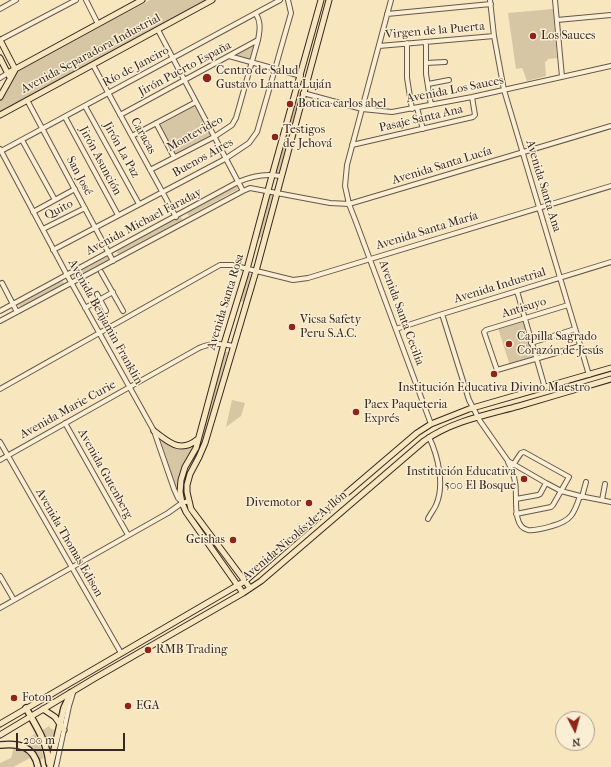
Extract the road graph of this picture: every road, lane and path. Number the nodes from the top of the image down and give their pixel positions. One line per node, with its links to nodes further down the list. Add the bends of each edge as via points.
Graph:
1 (15, 0): 13 (street)
2 (76, 0): 21 (street)
3 (86, 0): 18 (street)
4 (142, 0): 18 (main road, Avenida Separadora Industrial)
5 (212, 0): 19 (main road, Avenida Separadora Industrial)
6 (280, 0): 14 (street, Río de Janeiro)
7 (288, 0): 35 (street, Buenos Aires, via 291,13)
8 (321, 0): 37 (main road, Avenida Santa Rosa)
9 (329, 0): 45 (main road, Avenida Santa Rosa)
10 (391, 0): 15 (street, Avenida Santa Cecilia)
11 (555, 0): 17 (street)
12 (491, 2): 15 (street); 20 (street, Avenida Santa Ana)
13 (0, 9)
14 (256, 14): 22 (street, Montevideo, via 260,28); 28 (street, Río de Janeiro)
15 (388, 14): 25 (street, Avenida Santa Cecilia)
16 (611, 15): 17 (street)
17 (556, 20): 38 (street)
18 (98, 24): 34 (main road, Avenida Separadora Industrial)
19 (158, 30): 28 (street); 32 (main road, Avenida Separadora Industrial)
20 (494, 36): 23 (street, Virgen de la Puerta); 43 (street, Avenida Santa Ana)
21 (0, 40): 34 (main road)
22 (258, 40): 26 (street, Jirón Puerto España); 30 (street, Montevideo)
23 (426, 42): 24 (street, Virgen de la Puerta); 31 (street)
24 (407, 44): 25 (street, Virgen de la Puerta); 54 (street, via 407,78)
25 (379, 46): 53 (street, Avenida Santa Cecilia)
26 (229, 56): 30 (street); 40 (street, Jirón Puerto España)
27 (0, 58): 36 (main road)
28 (172, 59): 40 (street); 44 (street, Río de Janeiro)
29 (445, 62): 31 (street)
30 (251, 63): 35 (street); 63 (street, Montevideo, via 232,125)
31 (426, 63): 42 (street)
32 (93, 65): 44 (street, Caracas); 48 (main road, Avenida Separadora Industrial)
33 (611, 66): 38 (street, Avenida Los Sauces)
34 (16, 69): 36 (main road)
35 (275, 69): 37 (street); 69 (street, Buenos Aires, via 257,132 249,143)
36 (9, 76): 39 (street, Avenida Separadora Industrial); 46 (main road)
37 (300, 76): 71 (main road, Avenida Santa Rosa)
38 (562, 77): 43 (street, Avenida Los Sauces)
39 (0, 78)
40 (184, 80): 49 (street); 56 (street, Jirón Puerto España)
41 (449, 80): 42 (street)
42 (428, 84): 50 (street)
43 (504, 90): 47 (street, Avenida Los Sauces); 67 (street, Avenida Santa Ana)
44 (109, 93): 51 (street, Río de Janeiro); 56 (street, Caracas)
45 (303, 94): 53 (street, Avenida Los Sauces); 72 (main road, Avenida Santa Rosa)
46 (0, 97)
47 (472, 97): 50 (street, Avenida Los Sauces); 61 (street, Pasaje Santa Ana, via 474,117)
48 (27, 100): 55 (main road, Avenida Separadora Industrial); 60 (street, San José)
49 (196, 102): 58 (street); 63 (street)
50 (431, 105): 52 (street, Avenida Los Sauces)
51 (85, 106): 57 (street, Río de Janeiro); 81 (street, Jirón La Paz)
52 (417, 108): 54 (street, Avenida Los Sauces); 61 (street)
53 (362, 109): 54 (street, Avenida Los Sauces, via 389,113); 65 (street, Avenida Santa Cecilia)
54 (412, 109)
55 (0, 115)
56 (120, 115): 62 (street, Caracas)
57 (65, 117): 60 (street, Río de Janeiro); 87 (street, Jirón Asunción)
58 (156, 124): 62 (street); 68 (street)
59 (611, 126): 67 (street, Avenida Santa Lucía)
60 (43, 129): 64 (street, Río de Janeiro); 75 (street, San José)
61 (423, 129): 65 (street, Pasaje Santa Ana)
62 (132, 136): 70 (street, Caracas)
63 (214, 137): 68 (street, Montevideo); 69 (street)
64 (22, 140): 66 (street, Río de Janeiro); 80 (street)
65 (352, 144): 82 (street, Avenida Santa Cecilia, via 347,165 346,186)
66 (1, 150): 85 (street, Avenida Benjamin Franklin)
67 (523, 153): 82 (street, Avenida Santa Lucía); 84 (street, Avenida Santa Ana)
68 (174, 157): 70 (street, Montevideo)
69 (225, 159): 73 (street); 78 (street, Buenos Aires)
70 (150, 170): 78 (street, Caracas)
71 (272, 174): 72 (street, Avenida Michael Faraday); 73 (street, Avenida Michael Faraday, via 252,176); 76 (main road, Avenida Santa Rosa)
72 (280, 176): 79 (main road, Avenida Santa Rosa)
73 (238, 182): 77 (street); 86 (street, Avenida Michael Faraday)
74 (611, 186): 84 (street, Avenida Santa María)
75 (75, 189): 80 (street); 83 (street, San José)
76 (268, 190): 77 (street, Avenida Michael Faraday, via 254,188); 79 (street, Avenida Michael Faraday); 97 (main road, Avenida Santa Rosa)
77 (242, 191): 89 (street, Avenida Michael Faraday)
78 (162, 192): 81 (street, Buenos Aires); 88 (street, Caracas)
79 (276, 192): 82 (street, Avenida Santa Lucía, via 298,198); 98 (main road, Avenida Santa Rosa)
80 (55, 200): 85 (street)
81 (139, 204): 87 (street, Buenos Aires)
82 (349, 204): 94 (street, Avenida Santa Cecilia)
83 (85, 208): 90 (street, San José); 91 (street, Quito)
84 (540, 208): 94 (street, Avenida Santa María); 101 (street, Avenida Santa Ana)
85 (33, 212): 91 (street, Avenida Benjamin Franklin)
86 (183, 212): 88 (street, Avenida Michael Faraday); 89 (street)
87 (118, 215): 90 (street, Buenos Aires)
88 (176, 217): 93 (street, Avenida Michael Faraday)
89 (188, 220): 95 (street, Avenida Michael Faraday)
90 (95, 227): 92 (street, Buenos Aires); 93 (street, San José)
91 (42, 229): 92 (street, Avenida Benjamin Franklin)
92 (53, 250): 100 (street, Avenida Benjamin Franklin)
93 (108, 253): 95 (street, San José); 100 (street, Avenida Michael Faraday)
94 (370, 259): 98 (street, Avenida Santa María, via 298,280); 118 (street, Avenida Santa Cecilia)
95 (113, 261): 103 (street, Avenida Michael Faraday)
96 (611, 262): 101 (street, Avenida Industrial)
97 (247, 269): 98 (street, Avenida Santa María); 120 (street, Avenida Santa María, via 220,265); 122 (main road, Avenida Santa Rosa)
98 (256, 271): 123 (main road, Avenida Santa Rosa)
99 (101, 272): 105 (street)
100 (67, 275): 103 (street, Avenida Benjamin Franklin); 108 (street, Avenida Michael Faraday)
101 (560, 278): 104 (street, Avenida Industrial); 109 (street, Avenida Santa Ana)
102 (2, 283): 108 (street)
103 (71, 283): 110 (street, Avenida Benjamin Franklin); 114 (street, Avenida Michael Faraday)
104 (517, 291): 115 (street, Avenida Industrial); 116 (street)
105 (113, 292): 107 (street); 113 (street)
106 (97, 294): 107 (street)
107 (100, 300): 110 (street); 112 (street)
108 (13, 304): 111 (street, Avenida Michael Faraday); 114 (street)
109 (568, 305): 116 (street, Antisuyo); 119 (street, Avenida Santa Ana)
110 (85, 308): 120 (street, Avenida Benjamin Franklin)
111 (0, 311)
112 (106, 311)
113 (123, 311)
114 (17, 312): 117 (street, Avenida Michael Faraday)
115 (442, 314): 118 (street, Avenida Industrial); 132 (street)
116 (524, 319): 121 (street); 125 (street, Antisuyo, via 484,332 496,370)
117 (0, 321)
118 (396, 329): 135 (street, Avenida Santa Cecilia)
119 (575, 329): 121 (street); 124 (street, Avenida Santa Ana)
120 (99, 333): 129 (street, Avenida Benjamin Franklin); 131 (street, Avenida Santa María)
121 (531, 343): 125 (street)
122 (224, 344): 123 (street, Avenida Marie Curie); 129 (street, Avenida Marie Curie, via 203,346); 138 (main road, Avenida Santa Rosa)
123 (233, 346): 151 (main road, Avenida Santa Rosa, via 205,443 188,479)
124 (580, 346): 125 (street); 127 (street, Avenida Santa Ana)
125 (536, 359): 130 (street)
126 (611, 368): 127 (main road, Avenida Nicolás de Ayllón)
127 (589, 375): 130 (main road, Avenida Nicolás de Ayllón)
128 (611, 379): 133 (main road, Avenida Nicolás de Ayllón)
129 (130, 387): 134 (street, Avenida Marie Curie); 136 (street, Avenida Benjamin Franklin)
130 (545, 388): 132 (main road, Avenida Nicolás de Ayllón)
131 (0, 389)
132 (473, 408): 133 (street); 135 (main road, Avenida Nicolás de Ayllón)
133 (477, 417): 137 (main road, Avenida Nicolás de Ayllón, via 452,425); 142 (street)
134 (65, 423): 140 (street, Avenida Marie Curie); 156 (street, Avenida Gutenberg)
135 (431, 424): 159 (main road, Avenida Nicolás de Ayllón, via 328,508)
136 (154, 431): 138 (main road, via 177,446 184,447); 153 (street, Avenida Benjamin Franklin, via 174,489)
137 (429, 437): 155 (street, via 437,457 440,480 436,505); 161 (main road, Avenida Nicolás de Ayllón)
138 (198, 439): 153 (main road, Avenida Santa Rosa, via 181,480)
139 (0, 442): 140 (street, Avenida Thomas Edison)
140 (8, 456): 141 (street, Avenida Marie Curie); 157 (street, Avenida Thomas Edison)
141 (0, 460)
142 (508, 462): 143 (street); 149 (street, via 515,482)
143 (513, 465): 145 (street); 147 (street, via 522,452 537,458 569,476)
144 (586, 482): 148 (street)
145 (546, 484): 147 (street); 149 (street, via 538,495)
146 (605, 484): 150 (street)
147 (561, 491): 148 (street); 154 (street, via 551,507)
148 (581, 497): 150 (street); 154 (street, via 575,513 559,524 527,530 521,526)
149 (516, 499): 154 (street)
150 (602, 500): 152 (street)
151 (189, 501): 153 (street); 159 (main road, Avenida Santa Rosa, via 191,508)
152 (611, 502)
153 (182, 503): 156 (street); 160 (main road, Avenida Santa Rosa)
154 (516, 514)
155 (428, 519)
156 (128, 535): 157 (street)
157 (71, 568): 163 (street); 165 (street, Avenida Thomas Edison)
158 (0, 576): 163 (street)
159 (245, 581): 160 (main road, Avenida Nicolás de Ayllón); 161 (main road, Avenida Santa Rosa)
160 (238, 586): 162 (main road, Avenida Santa Rosa); 165 (main road, Avenida Nicolás de Ayllón)
161 (250, 588): 162 (main road, Avenida Nicolás de Ayllón)
162 (243, 592): 166 (main road, Avenida Nicolás de Ayllón)
163 (14, 600): 164 (street)
164 (0, 608)
165 (121, 654): 167 (main road, Avenida Nicolás de Ayllón)
166 (73, 692): 168 (main road, Avenida Nicolás de Ayllón); 170 (highway, via 64,708); 172 (street)
167 (26, 708): 169 (highway); 171 (main road, Avenida Nicolás de Ayllón)
168 (43, 710): 169 (main road, Avenida Nicolás de Ayllón); 170 (main road, via 52,714)
169 (31, 717): 173 (main road, Avenida Nicolás de Ayllón); 176 (highway, via 46,746)
170 (60, 723): 172 (main road); 176 (highway)
171 (0, 724)
172 (64, 730): 177 (street)
173 (0, 735)
174 (0, 745): 175 (highway, via 18,745 28,749 34,754)
175 (38, 767)
176 (50, 767)
177 (56, 767)

